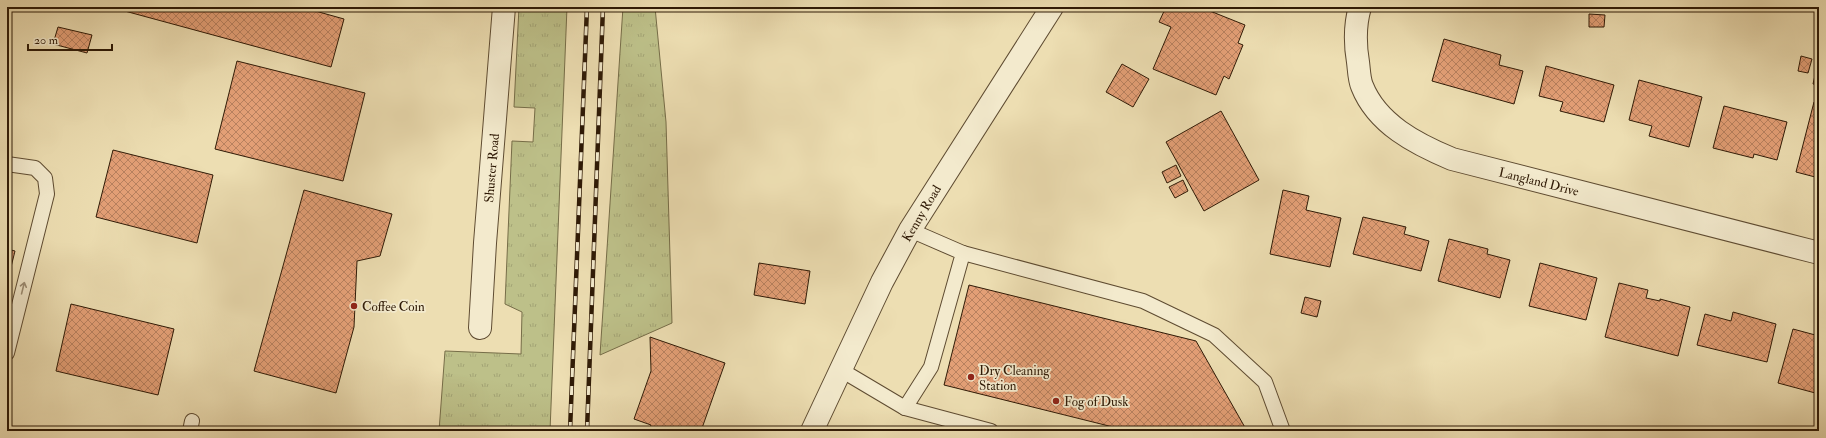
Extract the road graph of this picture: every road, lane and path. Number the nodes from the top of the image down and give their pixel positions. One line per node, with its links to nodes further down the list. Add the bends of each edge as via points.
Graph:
1 (504, 7): 8 (street, Shuster Road)
2 (1052, 7): 5 (street, Kenny Road)
3 (1360, 7): 7 (street, Langland Drive, via 1356,51 1361,85 1376,112 1425,148 1452,159)
4 (7, 164): 9 (lane, one-way to 4, via 47,194 45,178 35,168)
5 (910, 230): 6 (lane); 10 (street, Kenny Road, via 882,282)
6 (963, 253): 11 (lane, via 931,367); 14 (lane, via 1143,301 1214,335 1265,382)
7 (1819, 253)
8 (480, 328)
9 (7, 353)
10 (841, 370): 11 (lane); 12 (street, Kenny Road)
11 (906, 408): 13 (lane)
12 (812, 431)
13 (990, 431)
14 (1282, 431)

